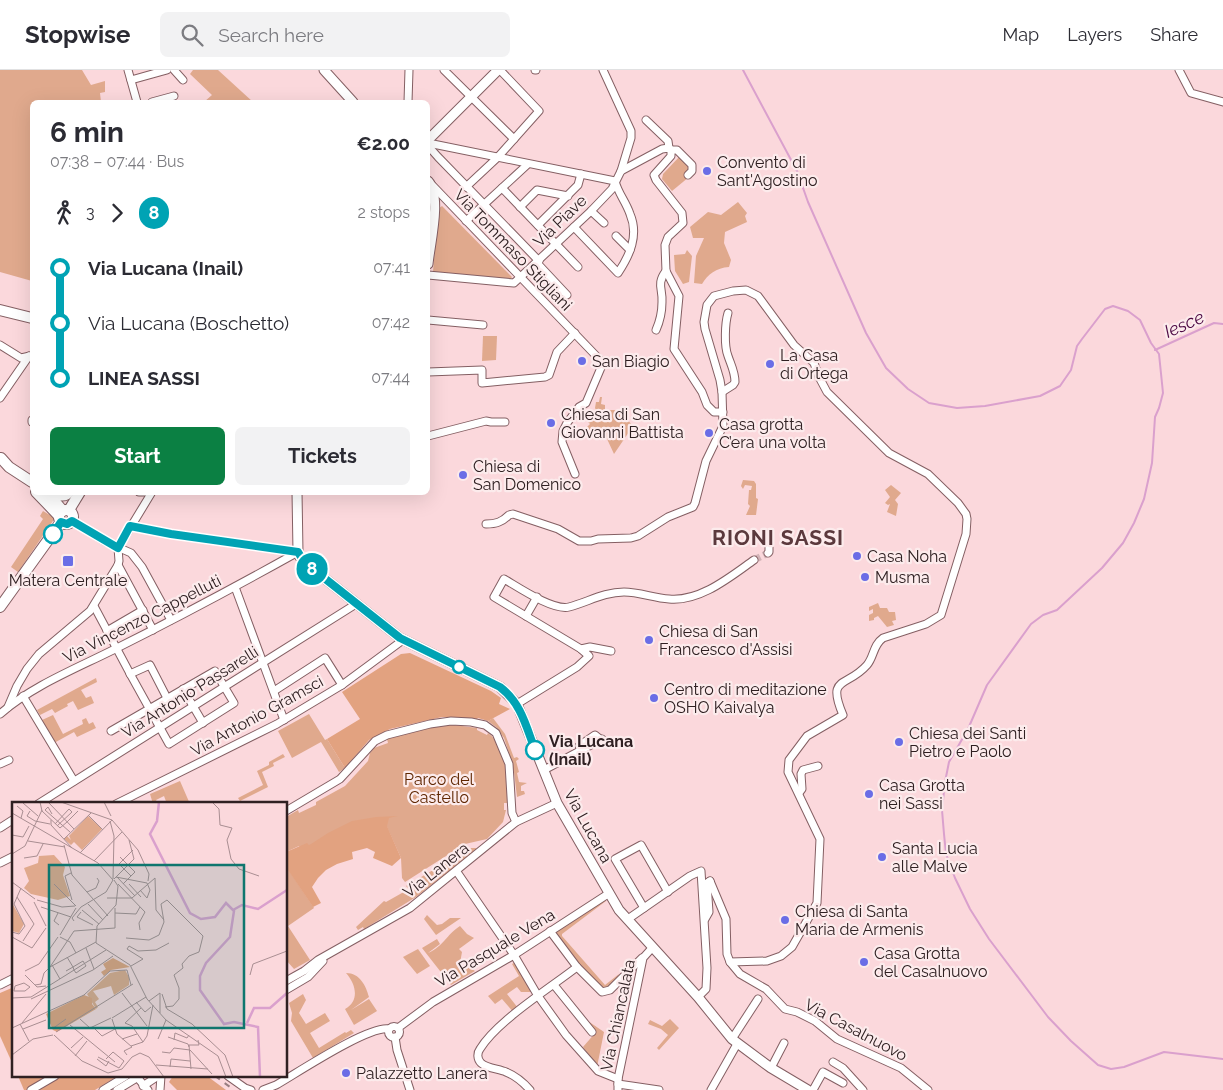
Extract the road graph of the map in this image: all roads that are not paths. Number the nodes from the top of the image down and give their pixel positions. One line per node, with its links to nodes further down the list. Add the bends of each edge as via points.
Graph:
1 (128, 70): 10 (street)
2 (167, 70): 10 (street)
3 (174, 70): 11 (street)
4 (324, 70): 16 (street)
5 (409, 70): 17 (street)
6 (444, 70): 13 (street)
7 (499, 70): 13 (street); 20 (street, via 539,111)
8 (603, 70): 27 (street, Via Piave, via 631,131)
9 (1179, 70): 18 (street, via 1192,93)
10 (131, 80): 14 (street)
11 (184, 80)
12 (174, 96): 15 (street)
13 (471, 96): 20 (street); 21 (street)
14 (136, 100)
15 (159, 100)
16 (351, 100)
17 (408, 100)
18 (1223, 102)
19 (646, 120): 24 (street, via 668,141)
20 (514, 139): 25 (street)
21 (430, 140)
22 (430, 142): 25 (street)
23 (430, 148): 32 (street)
24 (670, 149): 27 (street, via 662,149); 29 (street, via 677,150 692,165); 48 (street, via 672,153 668,160 654,175 682,213 683,223 666,241)
25 (497, 158): 26 (street); 32 (street)
26 (528, 164): 28 (street); 33 (street)
27 (621, 171): 30 (street, Via Piave)
28 (581, 174): 30 (street); 34 (street, via 578,185)
29 (688, 175)
30 (615, 181): 37 (street, Via Piave, via 612,189); 45 (street, via 631,214 634,228)
31 (430, 184): 38 (street, Via Tommaso Stigliani); 43 (street, via 435,203)
32 (466, 187): 35 (street)
33 (502, 188): 35 (street); 36 (street)
34 (568, 196): 36 (street, via 537,190); 40 (street)
35 (483, 205): 38 (street); 46 (street)
36 (520, 207): 40 (street)
37 (591, 211): 39 (street); 41 (street, Via Piave)
38 (466, 221): 50 (street, Via Tommaso Stigliani)
39 (604, 223)
40 (538, 225): 44 (street)
41 (574, 227): 44 (street, Via Piave); 45 (street, via 618,273)
42 (616, 236): 45 (street)
43 (430, 241)
44 (556, 244): 46 (street, Via Piave); 47 (street)
45 (630, 250)
46 (538, 262): 50 (street, Via Piave); 51 (street)
47 (578, 267)
48 (666, 271): 57 (street, via 660,284 663,300); 65 (street, via 679,296 674,349 707,405 714,412)
49 (430, 275): 50 (street, via 514,283)
50 (521, 278): 58 (street, Via Tommaso Stigliani)
51 (567, 295)
52 (0, 310): 54 (main road)
53 (728, 313): 63 (street, via 727,350 735,382)
54 (30, 318)
55 (430, 320): 56 (street)
56 (483, 324)
57 (656, 330)
58 (575, 333): 62 (street, via 557,352 549,376 482,383 482,370); 69 (street, Via Tommaso Stigliani, via 603,363 586,403 579,407 563,431 562,442)
59 (0, 345): 60 (street, via 20,358)
60 (30, 356)
61 (30, 357): 64 (street)
62 (430, 372)
63 (723, 395): 65 (street); 125 (street, via 704,322 707,305 714,296 752,292 794,345 814,363 827,392 889,453 932,477 958,503 967,519 966,534 941,615 926,624 880,640 868,664 842,683 836,691 843,715 807,736 789,760 788,772)
64 (0, 398)
65 (723, 412): 81 (street, via 723,426 706,461 693,507 668,517 638,536 581,541 558,529 513,514 495,524)
66 (505, 422): 67 (street, via 486,421)
67 (430, 435)
68 (0, 460): 70 (main road); 71 (main road, via 7,471)
69 (575, 474)
70 (30, 481)
71 (30, 488)
72 (40, 495): 79 (main road)
73 (50, 495): 79 (main road)
74 (56, 495): 75 (street, via 63,498)
75 (70, 495)
76 (78, 495): 79 (main road)
77 (150, 495): 83 (street)
78 (297, 495): 84 (street)
79 (63, 515): 80 (main road, via 73,515); 92 (main road)
80 (72, 521): 83 (street)
81 (486, 524)
82 (769, 534): 85 (street)
83 (118, 548): 87 (street); 95 (street, via 131,553 142,567)
84 (298, 552): 88 (street, Via Vincenzo Cappelluti); 90 (street, Via Lucana, via 304,562)
85 (768, 553)
86 (754, 560): 89 (street, via 727,580 688,598 672,600 625,592 605,594 560,608)
87 (118, 565): 91 (street); 93 (street)
88 (235, 587): 95 (street, Via Vincenzo Cappelluti); 102 (street)
89 (537, 597): 94 (street); 94 (street, via 504,579 494,597)
90 (356, 604): 98 (street, Via Lucana); 102 (street, Via Antonio Passarelli)
91 (94, 606): 97 (street); 111 (street, via 39,654 17,686)
92 (0, 607)
93 (143, 610): 96 (street); 97 (street)
94 (526, 616): 100 (street)
95 (171, 620): 96 (street, Via Vincenzo Cappelluti)
96 (153, 630): 99 (street, Via Vincenzo Cappelluti)
97 (107, 631): 99 (street)
98 (403, 640): 104 (street, Via Antonio Gramsci); 110 (street, Via Lucana, via 500,687)
99 (116, 648): 103 (street); 108 (street, Via Vincenzo Cappelluti)
100 (582, 649): 101 (street, via 590,647); 110 (street, via 589,656 577,667)
101 (611, 651)
102 (263, 663): 105 (street, Via Antonio Passarelli); 107 (street)
103 (130, 674): 109 (street, via 150,665); 113 (street)
104 (342, 685): 107 (street, via 325,658); 115 (street, Via Antonio Gramsci)
105 (224, 686): 106 (street, via 215,671); 112 (street, Via Antonio Passarelli); 116 (street, via 234,703)
106 (183, 690): 109 (street); 112 (street)
107 (274, 691): 115 (street)
108 (23, 696): 111 (street, Via Vincenzo Cappelluti); 124 (street)
109 (167, 698): 113 (street)
110 (517, 704): 123 (street, Via Lucana)
111 (8, 706): 114 (street, Via Vincenzo Cappelluti)
112 (193, 706): 116 (street); 117 (street, Via Antonio Passarelli)
113 (149, 709): 117 (street); 118 (street)
114 (0, 714)
115 (284, 720): 127 (street, Via Antonio Gramsci)
116 (203, 723): 117 (street, via 169,744)
117 (159, 727): 124 (street, Via Antonio Passarelli)
118 (111, 731)
119 (601, 739): 123 (street)
120 (9, 760): 121 (street)
121 (0, 764)
122 (818, 766): 125 (street, via 803,770)
123 (544, 770): 128 (street, Via Lucana)
124 (74, 781): 126 (street, Via Antonio Passarelli)
125 (799, 793): 146 (street, via 820,839 816,907 792,947 782,956)
126 (41, 802)
127 (120, 802)
128 (557, 803): 131 (street, Via Lanera); 137 (street, Via Lucana)
129 (288, 810): 131 (street, via 340,779 368,747 387,735 430,724 471,722 496,733 509,764 512,813)
130 (12, 820): 132 (street)
131 (516, 822): 135 (street, Via Lanera)
132 (0, 828)
133 (12, 857): 134 (street)
134 (0, 863)
135 (457, 872): 143 (street, Via Lanera, via 410,908); 144 (street)
136 (668, 892): 138 (street); 138 (street, via 640,845 615,859); 139 (street, via 701,871)
137 (608, 894): 140 (street, Via Lucana); 141 (street, Via Pasquale Vena)
138 (644, 908): 140 (street)
139 (704, 919): 146 (street, via 709,912 707,883 710,881 726,919); 154 (street, via 706,989)
140 (628, 920): 142 (street, Via Lucana)
141 (550, 931): 144 (street, Via Pasquale Vena); 147 (street)
142 (652, 948): 145 (street, Via Chiancalata); 154 (street, Via Lucana)
143 (329, 955): 149 (street, Via Lanera); 152 (street, Via Lanera, via 308,977)
144 (514, 955): 153 (street); 156 (street, Via Pasquale Vena, via 433,1002)
145 (642, 958): 147 (street, via 607,992 602,992); 170 (street, Via Chiancalata)
146 (730, 962): 185 (street, Via Casalnuovo, via 740,974 766,989 785,1009 815,1021 837,1039 901,1068)
147 (578, 966): 150 (street)
148 (12, 979): 151 (street)
149 (288, 981)
150 (554, 984): 153 (street); 158 (street)
151 (0, 985)
152 (288, 989)
153 (538, 996): 170 (street, via 598,1072); 179 (street, via 492,1034 478,1054 481,1064 521,1079)
154 (698, 997): 160 (street, Via Lucana)
155 (758, 999): 160 (street)
156 (398, 1028): 157 (street, via 393,1026); 159 (street, via 399,1034)
157 (389, 1029): 159 (street, via 390,1036); 172 (street, via 366,1034)
158 (592, 1032)
159 (395, 1037): 178 (street)
160 (735, 1042): 163 (street, Via Lucana); 181 (street)
161 (784, 1043): 163 (street)
162 (833, 1062): 184 (street)
163 (771, 1068): 182 (street, Via Lucana)
164 (52, 1078): 173 (street)
165 (123, 1078): 174 (street)
166 (136, 1078): 175 (street)
167 (158, 1078): 171 (street)
168 (231, 1078): 176 (street)
169 (843, 1083): 183 (street, via 823,1072)
170 (618, 1084): 180 (street)
171 (146, 1088)
172 (277, 1088): 177 (street)
173 (31, 1090)
174 (103, 1090)
175 (117, 1090)
176 (251, 1090)
177 (263, 1090)
178 (410, 1090)
179 (530, 1090)
180 (659, 1090)
181 (711, 1090)
182 (808, 1090)
183 (813, 1090)
184 (863, 1090)
185 (928, 1090)

